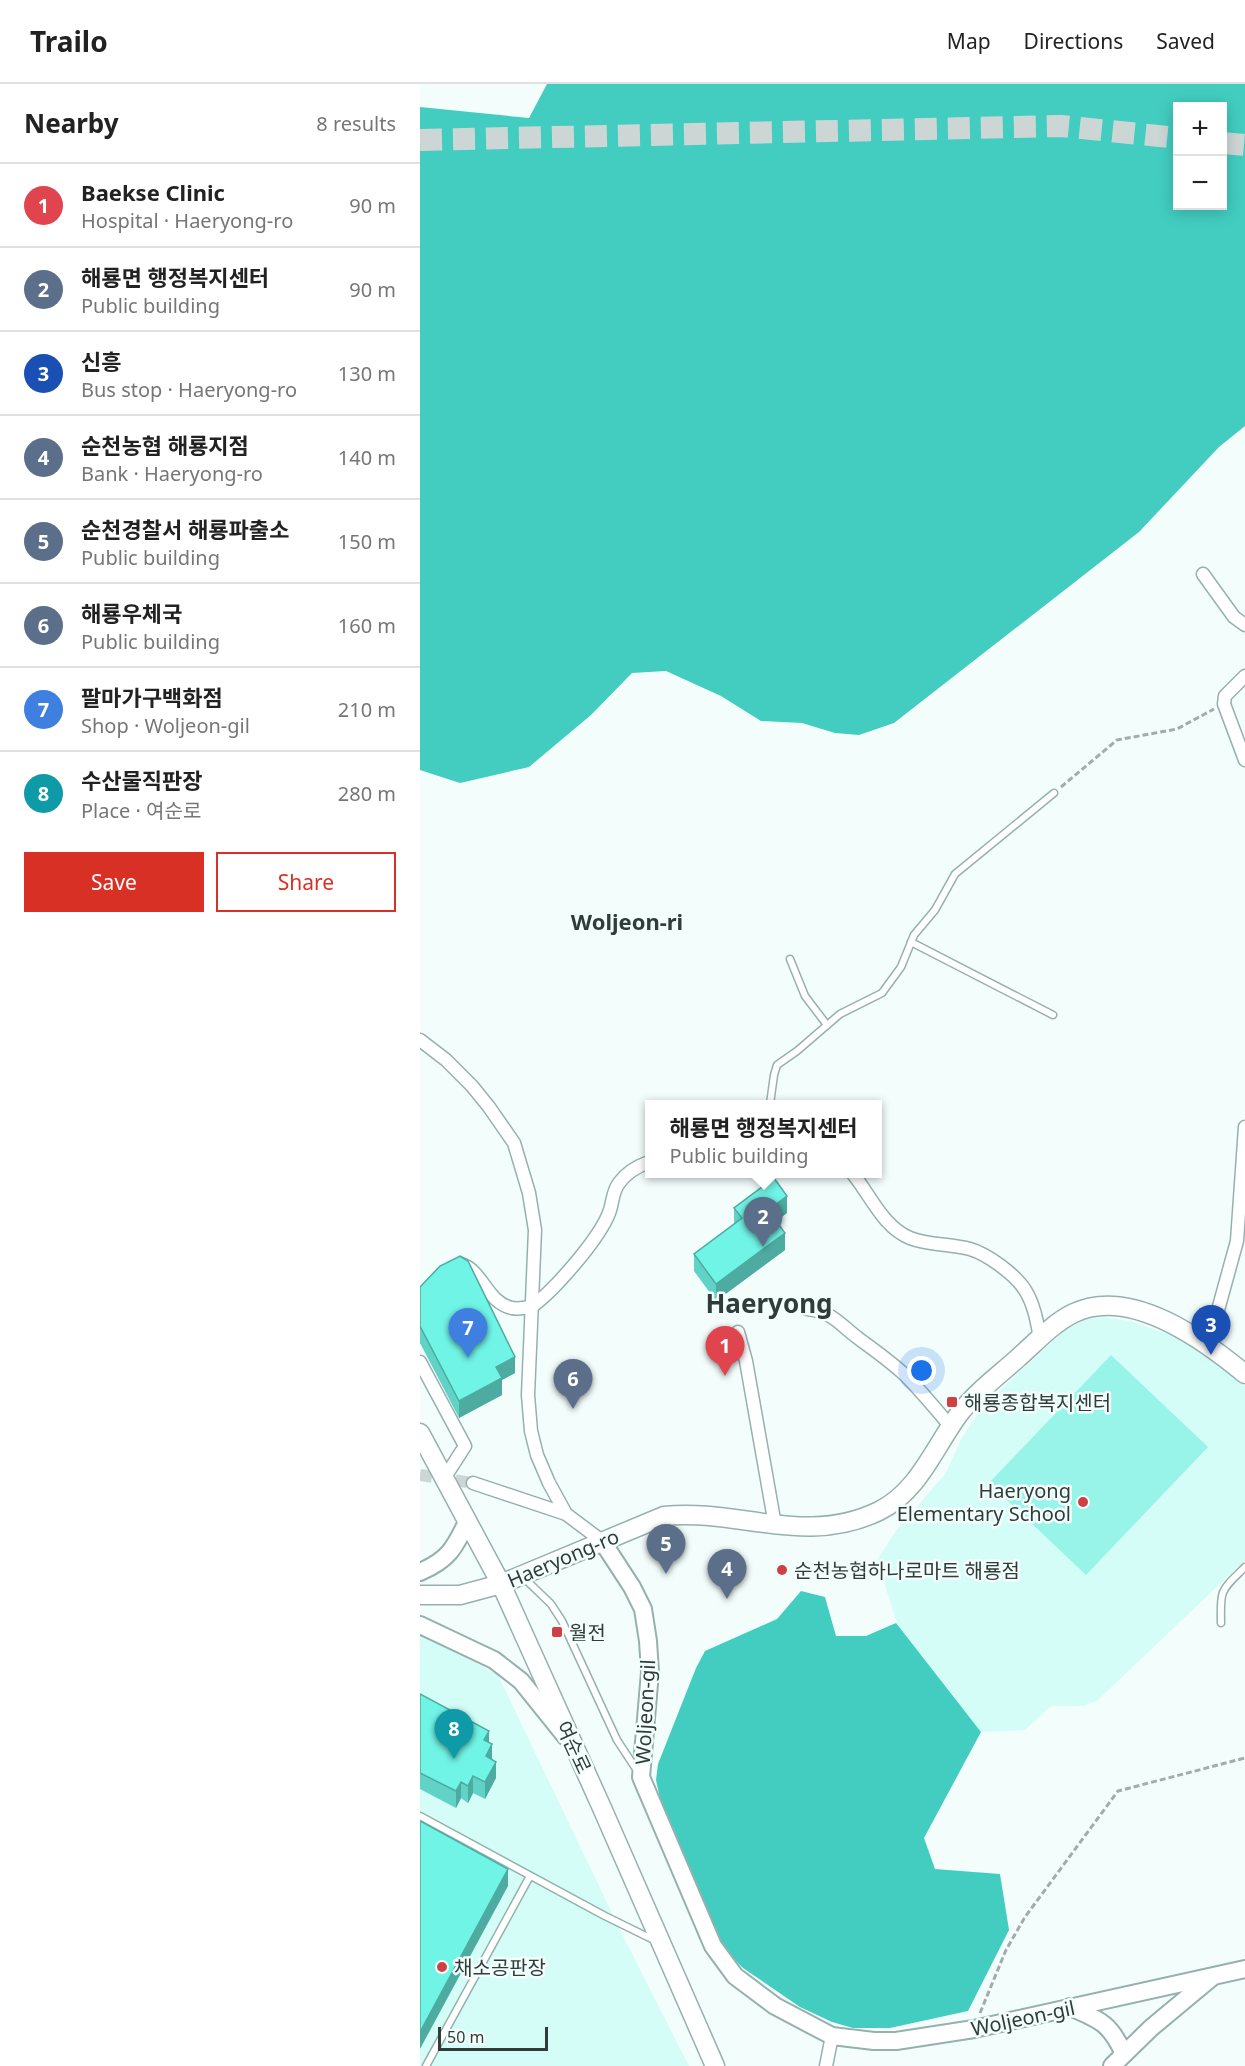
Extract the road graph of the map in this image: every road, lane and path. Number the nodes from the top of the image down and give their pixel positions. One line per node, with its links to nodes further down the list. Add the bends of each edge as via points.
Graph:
1 (1203, 574): 2 (street, via 1234,617)
2 (1245, 625)
3 (1245, 676): 4 (street, via 1225,696)
4 (1224, 704): 5 (street); 6 (path, via 1177,729 1117,740)
5 (1245, 760)
6 (1054, 793): 7 (lane, via 955,874)
7 (911, 942): 9 (lane); 10 (lane, via 901,967 882,993)
8 (789, 960): 10 (lane, via 805,996)
9 (1053, 1015)
10 (827, 1025): 12 (lane, via 777,1065)
11 (420, 1040): 17 (street, Woljeon-gil, via 472,1086 513,1143 529,1193 535,1230)
12 (771, 1100)
13 (1245, 1127): 21 (street, via 1238,1241 1218,1310)
14 (645, 1163): 17 (street, via 618,1183 609,1213 592,1242)
15 (857, 1178): 20 (street, via 882,1219 910,1238 970,1250 993,1260 1025,1289)
16 (445, 1270): 17 (street, via 459,1264 467,1266 504,1306)
17 (532, 1306): 28 (street, Woljeon-gil, via 528,1395 531,1431 537,1455)
18 (807, 1309): 24 (street, via 834,1317 884,1357)
19 (738, 1332): 30 (street)
20 (1040, 1338): 21 (main road, Haeryong-ro, via 1073,1313 1106,1307 1147,1313); 24 (main road, Haeryong-ro, via 971,1401)
21 (1199, 1339): 23 (main road, Haeryong-ro)
22 (420, 1362): 26 (street, via 465,1446)
23 (1245, 1374)
24 (951, 1426): 30 (main road, Haeryong-ro, via 911,1485 880,1510 827,1527)
25 (420, 1433): 26 (main road, 여순로)
26 (445, 1477): 29 (main road, 여순로)
27 (473, 1483): 28 (street)
28 (566, 1514): 31 (street, Woljeon-gil)
29 (467, 1522): 33 (street, via 446,1557); 35 (main road, 여순로)
30 (775, 1525): 31 (main road, Haeryong-ro, via 686,1513 664,1515)
31 (602, 1541): 34 (main road, Haeryong-ro); 41 (street, Woljeon-gil, via 643,1609 650,1672)
32 (1245, 1567): 37 (lane, via 1223,1589)
33 (420, 1572)
34 (521, 1576): 35 (main road, Haeryong-ro); 41 (lane, via 551,1604 562,1621 617,1740)
35 (501, 1584): 36 (main road, Haeryong-ro, via 460,1595); 39 (main road, 여순로)
36 (421, 1594)
37 (1221, 1623)
38 (420, 1625): 39 (street, via 494,1660 521,1681)
39 (573, 1745): 44 (main road, 여순로)
40 (1245, 1758): 48 (path, via 1118,1791 1025,1917 1006,1950)
41 (641, 1778): 49 (street, Woljeon-gil, via 713,1946 724,1963 775,2006)
42 (420, 1816): 43 (lane)
43 (530, 1875): 44 (lane); 51 (lane)
44 (662, 1944): 52 (main road, 여순로)
45 (1245, 1969): 46 (street, Woljeon-gil)
46 (1214, 1976): 47 (street, Woljeon-gil); 50 (street)
47 (1070, 2007): 48 (street, Woljeon-gil); 50 (street, via 1108,2027 1116,2036)
48 (974, 2029): 49 (street, Woljeon-gil, via 896,2041)
49 (832, 2036): 53 (street)
50 (1118, 2060)
51 (426, 2066)
52 (715, 2066)
53 (826, 2066)

